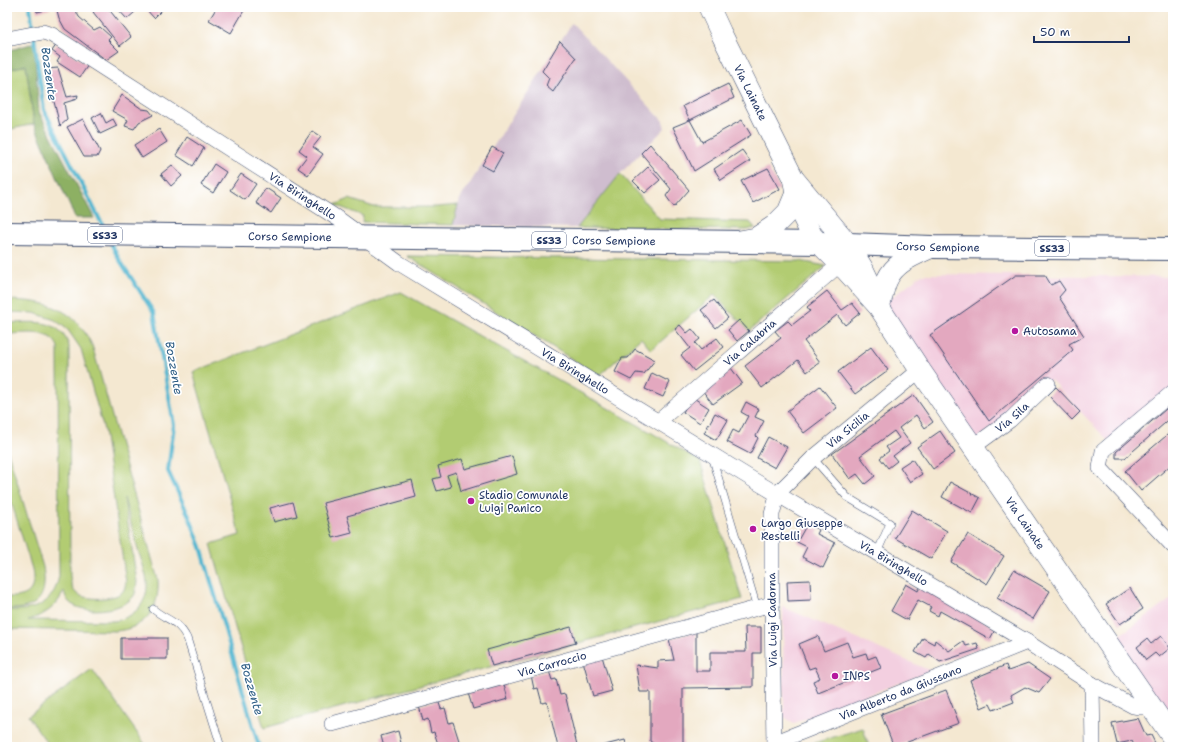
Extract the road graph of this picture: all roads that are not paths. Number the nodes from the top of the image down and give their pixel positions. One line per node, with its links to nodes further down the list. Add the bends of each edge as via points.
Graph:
1 (710, 7): 3 (street, Via Lainate)
2 (7, 39): 5 (street, Via Biringhello, via 44,32 52,35 340,220)
3 (794, 186): 6 (street, via 788,212 774,226 756,238); 7 (street, Via Lainate, via 805,223 812,236); 8 (street, Via Lainate)
4 (7, 234): 5 (main road, Corso Sempione / SS33)
5 (363, 238): 6 (main road, Corso Sempione / SS33); 16 (street, Via Biringhello, via 399,263)
6 (735, 242): 7 (main road, Corso Sempione / SS33)
7 (820, 243): 8 (main road, Corso Sempione / SS33); 11 (street, Via Lainate)
8 (848, 244): 9 (main road, Corso Sempione / SS33); 12 (street, Via Lainate, via 869,281)
9 (932, 247): 10 (main road, Corso Sempione / SS33); 12 (street, via 908,259 892,272 886,282)
10 (1173, 249)
11 (843, 267): 12 (street, Via Lainate); 16 (street, Via Calabria, via 833,270)
12 (879, 308): 13 (street, Via Lainate)
13 (920, 370): 17 (street, Via Lainate); 19 (street, Via Sicilia)
14 (1048, 384): 17 (street, Via Sila, via 1010,420)
15 (1173, 392): 21 (street, via 1103,451 1100,468)
16 (658, 421): 18 (street, Via Biringhello)
17 (973, 447): 28 (street, Via Lainate)
18 (712, 454): 20 (street, Via Biringhello); 24 (lane)
19 (813, 458): 20 (street, Via Sicilia); 22 (lane, via 847,497 890,523)
20 (778, 493): 22 (street, Via Biringhello); 23 (street, Via Luigi Cadorna, via 772,514)
21 (1173, 546)
22 (877, 553): 26 (street, Via Biringhello)
23 (772, 604): 24 (street, Via Carroccio); 31 (street, Via Luigi Cadorna)
24 (757, 608): 29 (street, Via Carroccio)
25 (153, 609): 32 (lane, via 182,628 187,638)
26 (1027, 642): 27 (street, Via Biringhello); 31 (street, Via Alberto da Giussano)
27 (1092, 684): 28 (street, Via Biringhello, via 1133,706); 33 (street)
28 (1151, 707): 30 (street, Via Lainate)
29 (332, 724)
30 (1173, 738)
31 (774, 745)
32 (221, 747)
33 (1093, 747)

